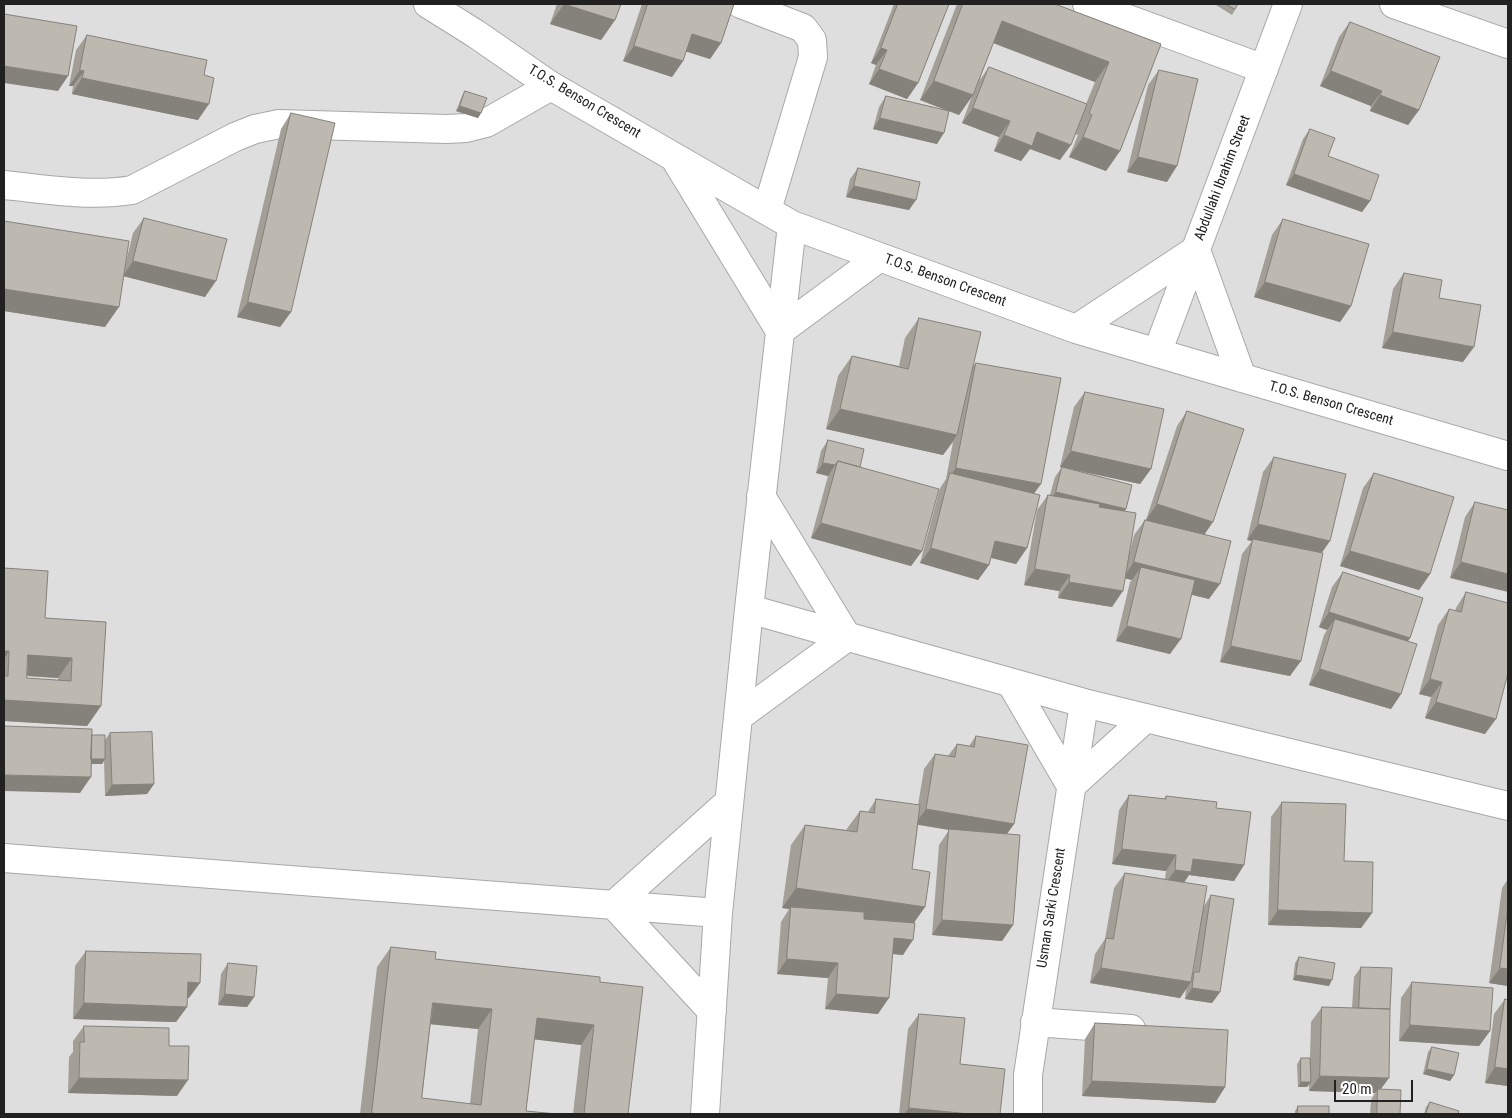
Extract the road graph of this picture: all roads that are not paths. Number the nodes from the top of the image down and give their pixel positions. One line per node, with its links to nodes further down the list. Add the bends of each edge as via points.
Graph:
1 (428, 4): 7 (street, T.O.S. Benson Crescent)
2 (469, 4): 7 (street)
3 (741, 4): 13 (street, via 803,28 812,40 813,57)
4 (1288, 4): 9 (street, Abdullahi Ibrahim Street)
5 (1394, 4): 8 (street)
6 (1096, 5): 9 (street)
7 (476, 34): 10 (street, T.O.S. Benson Crescent)
8 (1508, 44)
9 (1264, 69): 15 (street, Abdullahi Ibrahim Street)
10 (551, 86): 11 (street, T.O.S. Benson Crescent); 12 (street, via 486,123 466,128 279,124 255,129 132,190 95,193)
11 (672, 154): 13 (street, T.O.S. Benson Crescent); 18 (street)
12 (4, 185)
13 (767, 210): 14 (street, T.O.S. Benson Crescent)
14 (792, 224): 16 (street, T.O.S. Benson Crescent); 18 (street)
15 (1196, 250): 17 (street); 19 (street, Abdullahi Ibrahim Street); 20 (street)
16 (880, 257): 17 (street, T.O.S. Benson Crescent); 18 (street)
17 (1076, 329): 19 (street, T.O.S. Benson Crescent)
18 (780, 331): 22 (street)
19 (1157, 352): 20 (street, T.O.S. Benson Crescent)
20 (1242, 378): 21 (street, T.O.S. Benson Crescent)
21 (1508, 456)
22 (761, 496): 23 (street); 24 (street)
23 (749, 609): 24 (street); 27 (street)
24 (847, 637): 25 (street); 27 (street)
25 (1012, 683): 26 (street); 29 (street)
26 (1084, 703): 28 (street); 29 (street, Usman Sarki Crescent)
27 (738, 717): 30 (street)
28 (1146, 718): 29 (street); 31 (street)
29 (1071, 786): 36 (street, Usman Sarki Crescent)
30 (729, 802): 33 (street); 34 (street)
31 (1508, 806)
32 (4, 858): 33 (street)
33 (614, 905): 34 (street); 35 (street)
34 (718, 913): 35 (street)
35 (712, 1010): 38 (street)
36 (1035, 1022): 37 (street); 39 (street, Usman Sarki Crescent, via 1028,1075)
37 (1158, 1032)
38 (705, 1114)
39 (1028, 1114)

